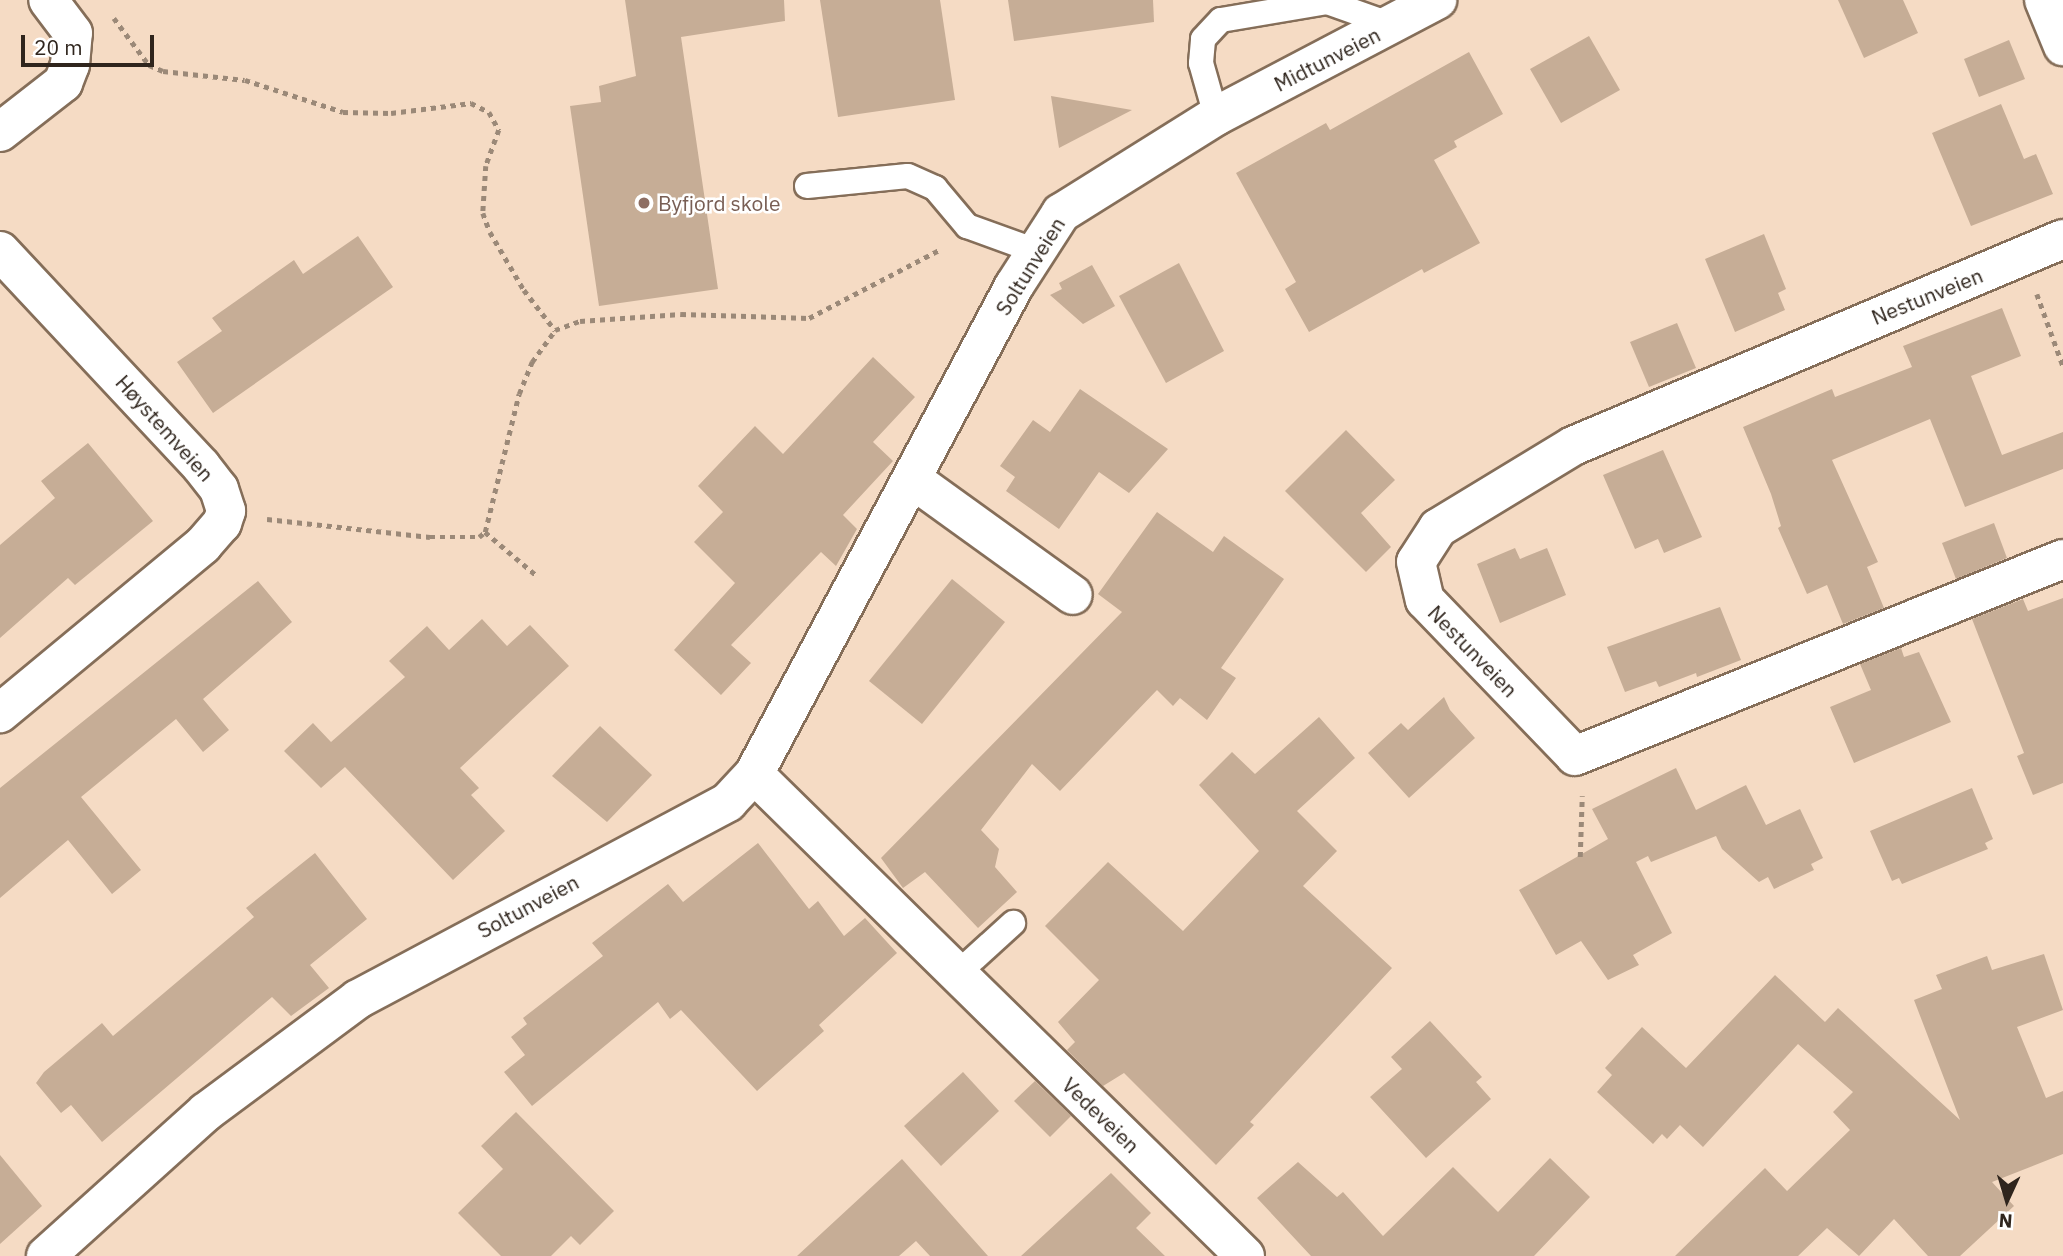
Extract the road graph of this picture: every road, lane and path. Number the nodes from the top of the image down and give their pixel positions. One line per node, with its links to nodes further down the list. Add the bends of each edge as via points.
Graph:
1 (48, 0): 8 (street, via 73,33 70,65 63,83)
2 (1437, 0): 5 (street, Midtunveien)
3 (2044, 0): 6 (street)
4 (106, 10): 15 (path, via 149,65 163,71 245,80 343,112 391,113 471,103 489,112 499,130 485,166 483,212 524,290)
5 (1392, 25): 7 (street, Midtunveien); 7 (lane, via 1327,2 1221,20 1203,39 1201,63)
6 (2063, 46)
7 (1216, 116): 13 (street, Soltunveien, via 1094,188 1061,214)
8 (0, 132)
9 (807, 186): 10 (lane, via 908,176 935,188)
10 (967, 226): 13 (lane); 15 (path, via 958,240 809,318 681,314 580,321)
11 (2063, 239): 14 (street, Nestunveien)
12 (0, 251): 18 (street, Høystemveien, via 201,466 219,489)
13 (1036, 251): 17 (street, Soltunveien)
14 (2024, 257): 16 (path); 20 (street, Nestunveien, via 1573,446 1438,528 1416,562 1418,583 1425,600 1575,756)
15 (555, 330): 19 (path, via 519,394)
16 (2063, 366)
17 (912, 479): 22 (street); 24 (street, Soltunveien)
18 (226, 510): 19 (path, via 430,537 479,537); 23 (street, via 222,523 203,545)
19 (485, 532): 21 (path)
20 (2063, 559)
21 (536, 575)
22 (1073, 595)
23 (0, 713)
24 (754, 774): 28 (street, Vedeveien); 29 (street, Soltunveien, via 728,802 358,999 296,1041 206,1112)
25 (1585, 785): 26 (path, via 1579,807)
26 (1580, 857)
27 (1013, 922): 28 (lane)
28 (957, 974): 30 (street, Vedeveien)
29 (46, 1256)
30 (1245, 1256)

